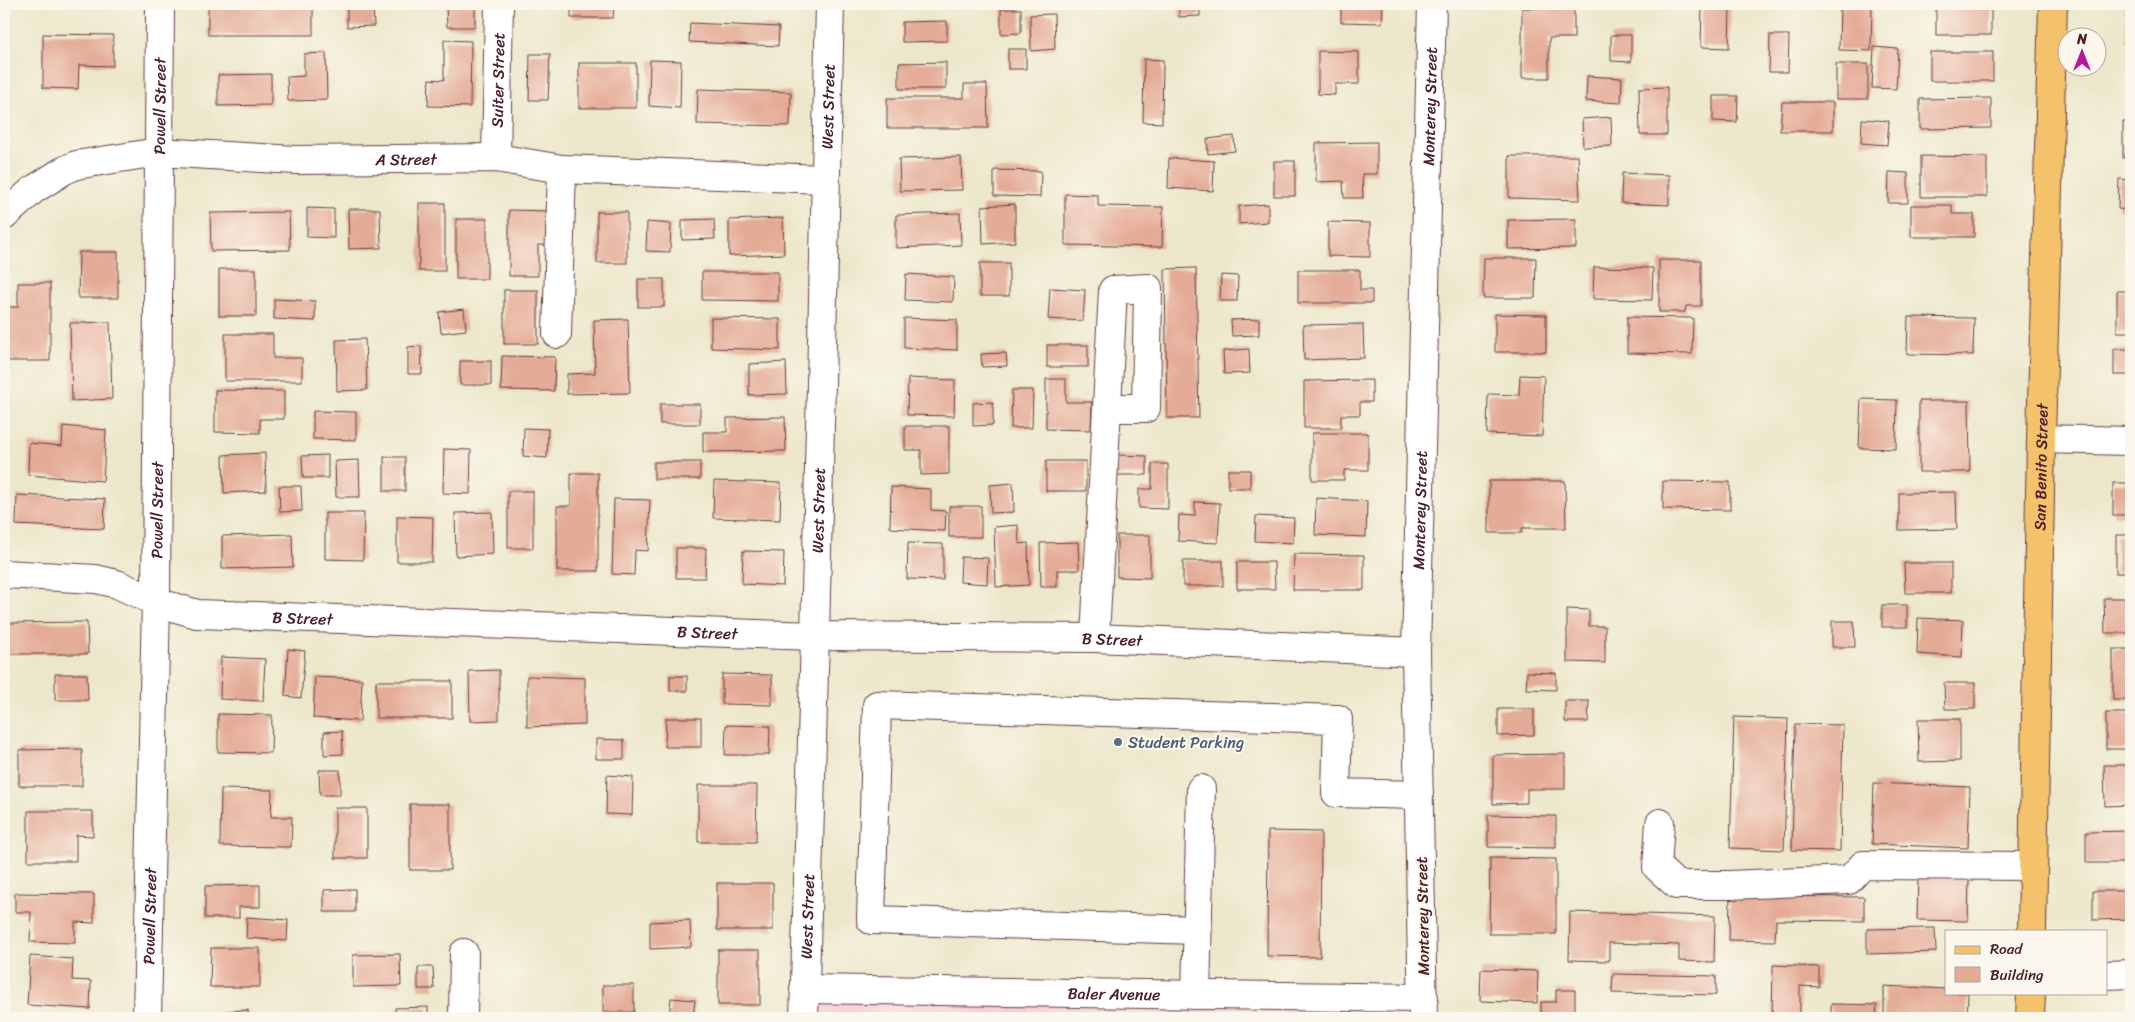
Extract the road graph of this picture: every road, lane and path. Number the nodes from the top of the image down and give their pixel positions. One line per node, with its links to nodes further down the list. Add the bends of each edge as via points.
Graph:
1 (160, 4): 6 (street, Powell Street)
2 (499, 4): 7 (street, Suiter Street)
3 (830, 4): 9 (street, West Street)
4 (1432, 4): 19 (street, Monterey Street)
5 (2053, 4): 13 (main road, San Benito Street)
6 (158, 152): 7 (street, A Street, via 296,160); 10 (street, A Street, via 63,170 33,190); 16 (street, Powell Street)
7 (496, 158): 8 (street, A Street)
8 (562, 169): 9 (street, A Street); 11 (street)
9 (824, 178): 17 (street, West Street)
10 (4, 216)
11 (557, 334)
12 (1108, 408): 18 (street)
13 (2041, 439): 14 (street); 23 (main road, San Benito Street)
14 (2131, 441)
15 (4, 574): 16 (street, B Street, via 96,579 117,584)
16 (156, 602): 17 (street, B Street, via 197,614); 33 (street, Powell Street)
17 (815, 636): 18 (street, B Street); 29 (street, West Street)
18 (1095, 638): 19 (street, B Street)
19 (1416, 652): 21 (street, Monterey Street)
20 (1201, 789): 24 (street)
21 (1420, 795): 24 (street, via 1336,792 1338,720 877,705 871,920); 32 (street, Monterey Street)
22 (1660, 823): 23 (street, via 1657,867 1677,885 1849,880 1863,865)
23 (2033, 866): 25 (main road, San Benito Street)
24 (1198, 930): 31 (street)
25 (2032, 930)
26 (464, 953): 34 (street)
27 (2131, 974): 28 (street)
28 (2108, 975)
29 (804, 989): 31 (street, Baler Avenue); 35 (street, West Street)
30 (2031, 994): 36 (main road)
31 (1196, 995): 32 (street, Baler Avenue)
32 (1424, 1008)
33 (146, 1018)
34 (463, 1018)
35 (804, 1018)
36 (2030, 1018)

